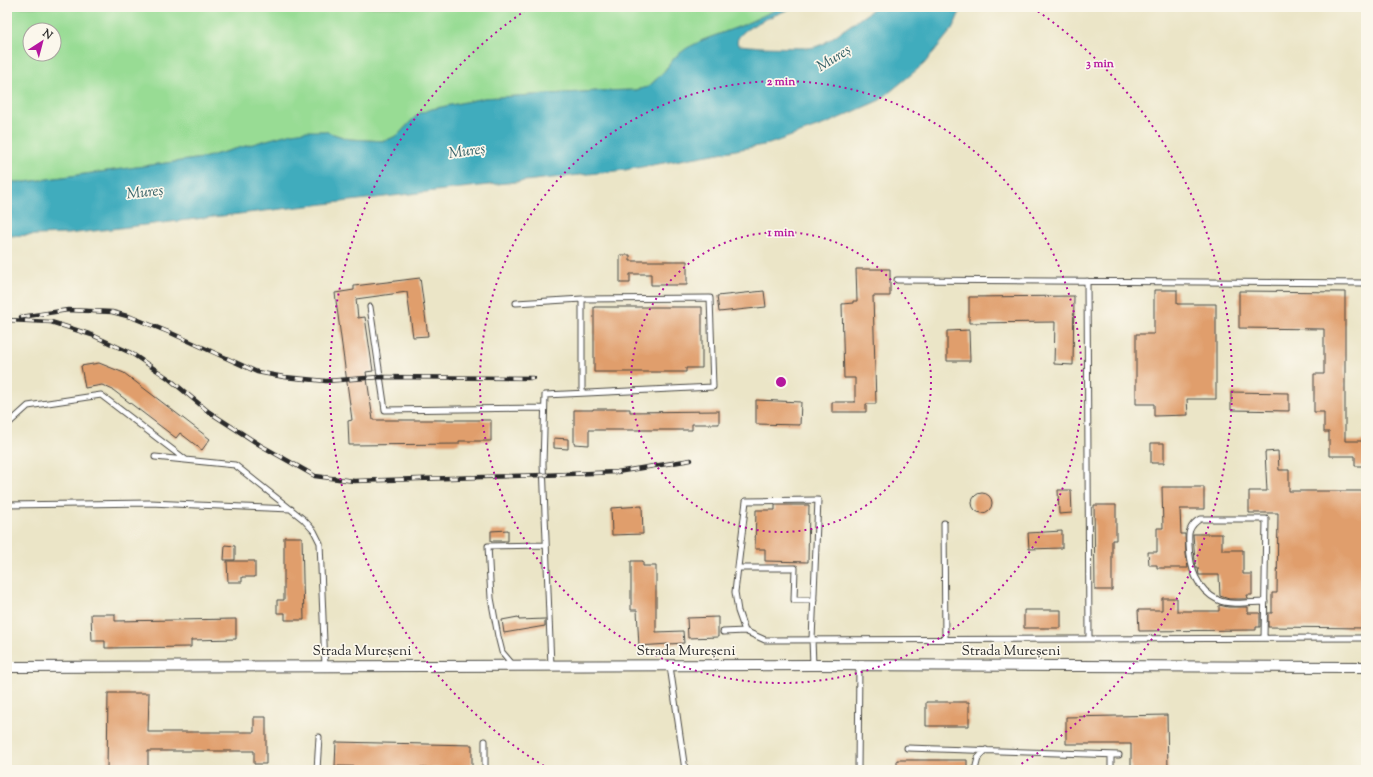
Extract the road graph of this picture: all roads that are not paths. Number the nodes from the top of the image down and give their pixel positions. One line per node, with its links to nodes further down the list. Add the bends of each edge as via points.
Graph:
1 (897, 280): 2 (lane)
2 (1087, 281): 3 (lane); 21 (lane)
3 (1366, 283)
4 (582, 299): 5 (lane); 7 (lane); 7 (lane, via 710,298 713,387)
5 (516, 303)
6 (370, 307): 8 (lane, via 385,410)
7 (582, 393): 8 (lane, via 545,395)
8 (544, 408): 15 (lane)
9 (7, 425): 11 (lane, via 28,406 101,395)
10 (155, 457): 11 (lane)
11 (187, 460): 13 (lane, via 235,465)
12 (7, 505): 13 (lane, via 150,503)
13 (291, 510): 27 (lane, via 314,531 320,543)
14 (944, 523): 25 (lane)
15 (546, 545): 28 (lane, via 488,546 491,598 498,636 502,652); 29 (lane)
16 (738, 568): 17 (lane, via 795,568 794,600); 17 (lane, via 746,501 818,500); 19 (lane, via 735,592 738,612)
17 (814, 600): 24 (lane)
18 (1265, 602): 18 (lane, via 1266,519 1200,518 1189,531 1190,560 1195,578 1218,600); 22 (lane)
19 (745, 631): 20 (lane); 24 (lane, via 766,640)
20 (723, 632)
21 (1089, 638): 22 (lane); 25 (lane)
22 (1264, 638): 23 (lane)
23 (1366, 638)
24 (812, 639): 25 (lane); 26 (lane)
25 (944, 639)
26 (813, 665): 30 (street, Strada Mureșeni); 31 (street, Strada Mureșeni)
27 (325, 666): 28 (street, Strada Mureșeni); 32 (street, Strada Mureșeni)
28 (513, 666): 29 (street, Strada Mureșeni)
29 (551, 666): 30 (street, Strada Mureșeni)
30 (670, 666): 42 (lane)
31 (858, 666): 33 (street, Strada Mureșeni); 43 (lane)
32 (7, 667)
33 (1366, 667)
34 (319, 737): 40 (lane)
35 (485, 741): 41 (lane)
36 (907, 748): 37 (lane)
37 (986, 750): 38 (lane); 44 (lane, via 978,758)
38 (1111, 755): 39 (lane); 45 (lane)
39 (1119, 755)
40 (317, 770)
41 (485, 770)
42 (685, 770)
43 (858, 770)
44 (975, 770)
45 (1111, 770)

